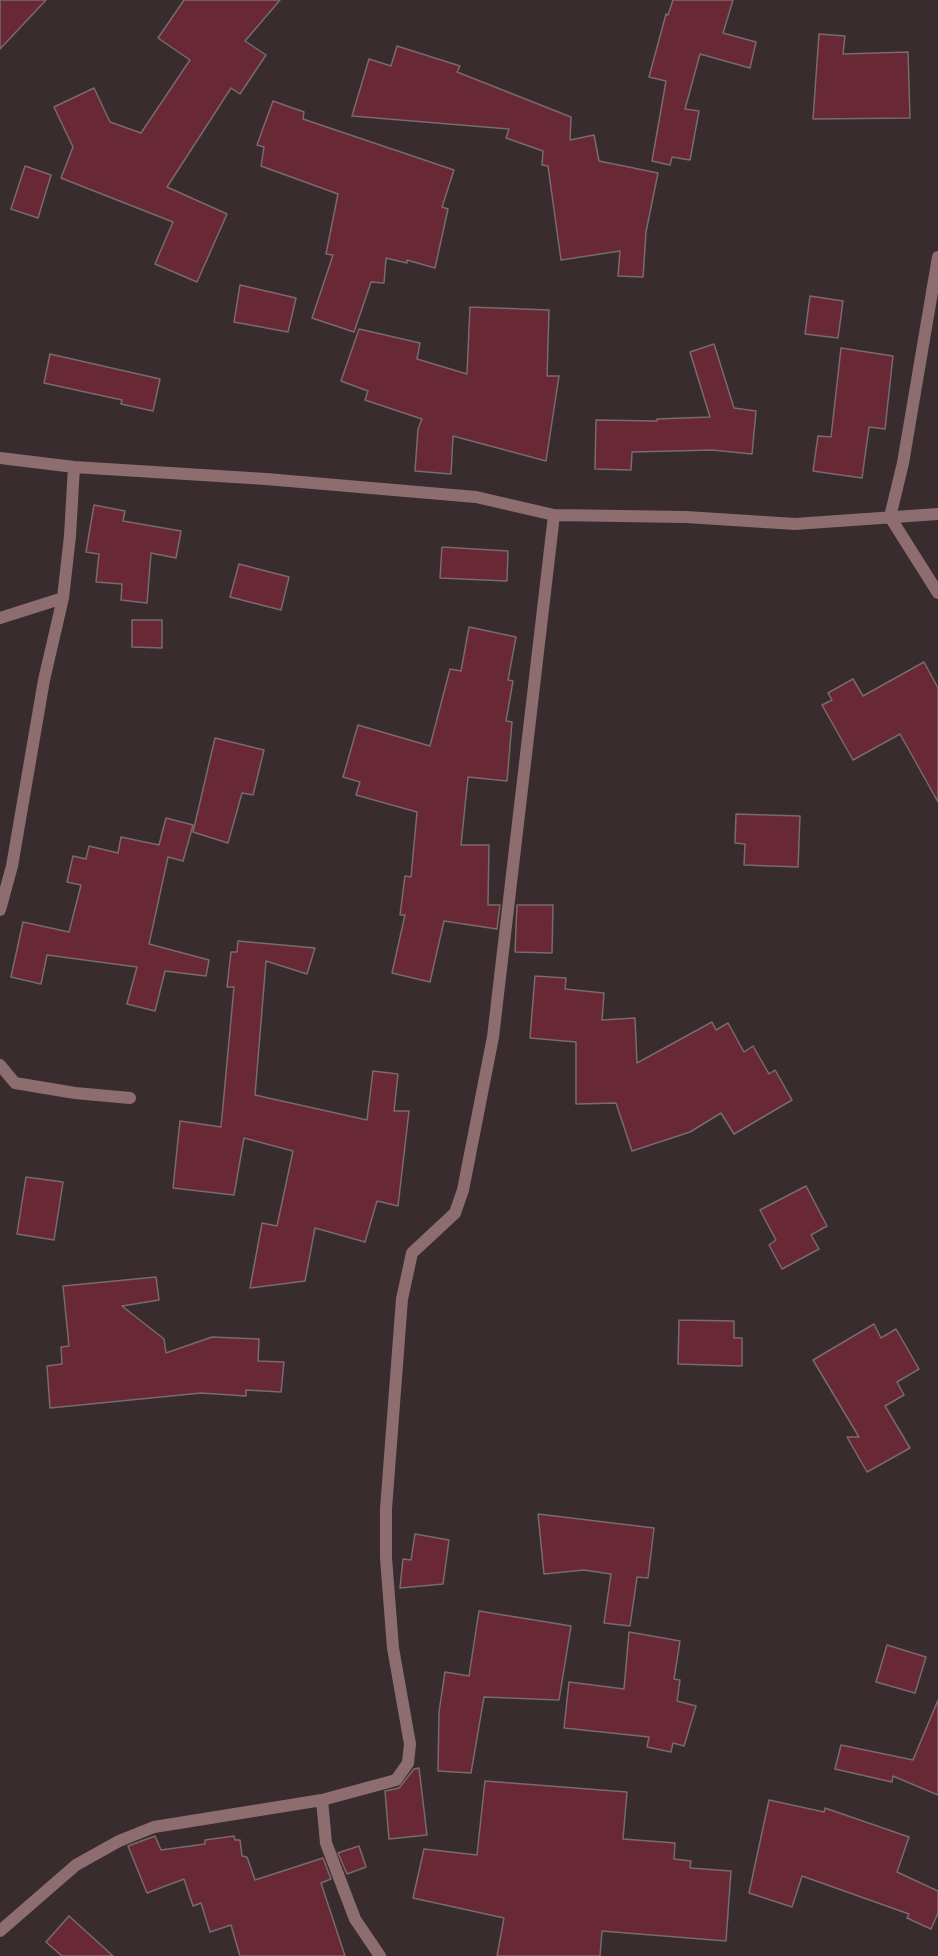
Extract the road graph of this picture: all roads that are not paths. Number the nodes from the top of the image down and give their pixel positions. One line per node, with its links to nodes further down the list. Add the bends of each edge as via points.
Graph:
1 (938, 257): 6 (street)
2 (0, 458): 3 (street)
3 (74, 467): 5 (street, via 476,497); 8 (street)
4 (938, 514): 6 (street)
5 (554, 515): 6 (street, via 795,524); 13 (street, via 493,1037 463,1190 454,1213 412,1253 402,1299 386,1509 386,1558 393,1648 410,1744 408,1763 396,1780)
6 (890, 517): 7 (street)
7 (938, 593)
8 (63, 598): 9 (street); 10 (street, via 44,680 12,866)
9 (0, 618)
10 (0, 910)
11 (0, 1065): 12 (street, via 15,1083)
12 (130, 1098)
13 (322, 1800): 14 (street, via 154,1827 119,1841 76,1865); 15 (street, via 326,1843 355,1919)
14 (0, 1931)
15 (380, 1956)

